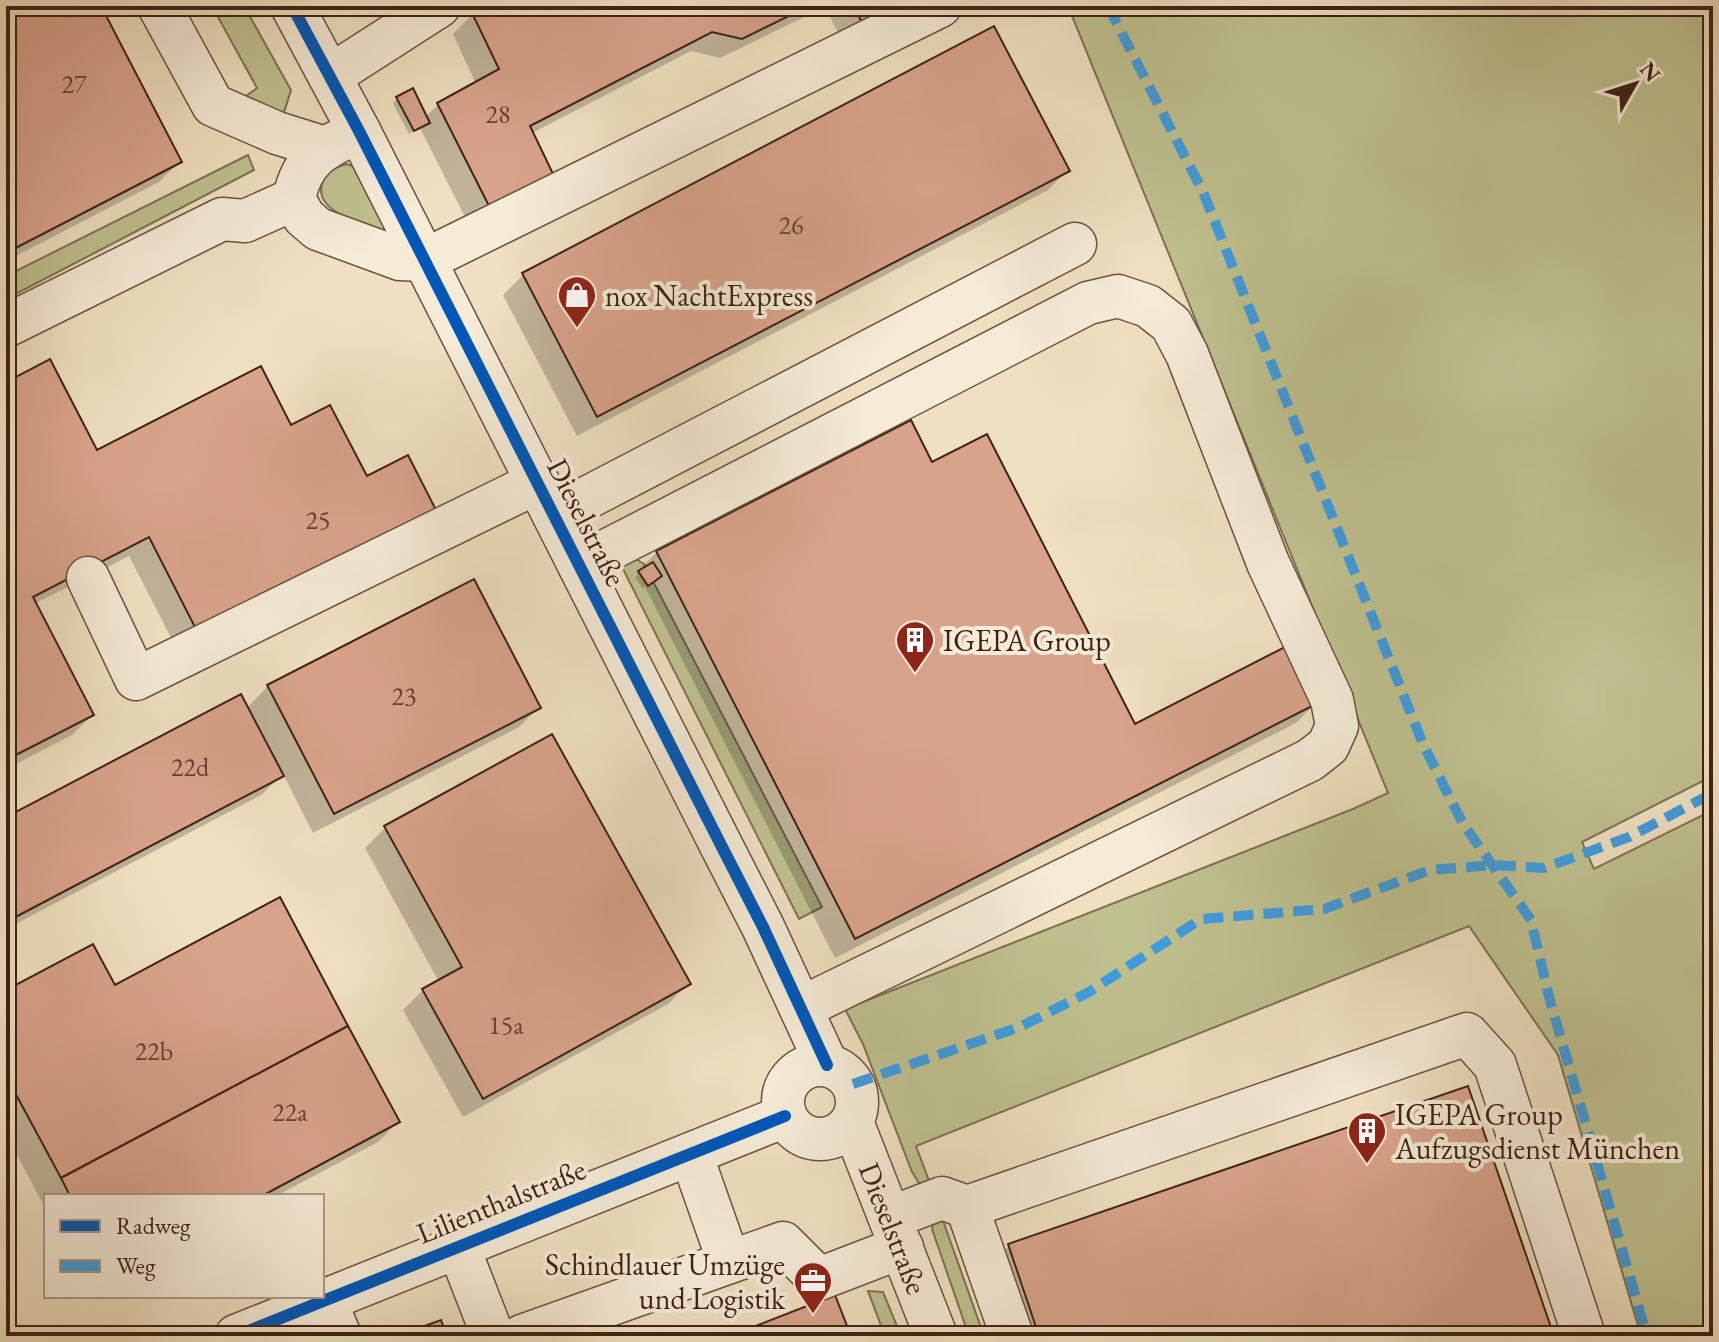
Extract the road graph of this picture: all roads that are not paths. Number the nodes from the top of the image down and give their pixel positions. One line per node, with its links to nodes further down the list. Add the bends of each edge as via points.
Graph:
1 (159, 6): 6 (street, via 213,105 277,133)
2 (439, 6): 5 (street)
3 (940, 6): 9 (street)
4 (301, 9): 5 (street, Dieselstraße)
5 (330, 76): 6 (street, Dieselstraße)
6 (342, 139): 7 (street, via 307,165); 9 (street, Dieselstraße)
7 (294, 199): 9 (street, via 318,229 400,259); 10 (street, via 245,221 222,219)
8 (1075, 244): 11 (street)
9 (425, 260): 11 (street, Dieselstraße)
10 (6, 326)
11 (546, 499): 12 (street, Dieselstraße); 13 (street, via 136,679)
12 (579, 565): 14 (street, Dieselstraße); 14 (street, via 1088,303 1118,296 1148,306 1171,324 1187,354 1268,563 1332,700 1337,726 1328,746 1310,760)
13 (88, 578)
14 (801, 1008): 15 (street, Dieselstraße)
15 (827, 1065): 16 (street, via 804,1067 787,1083); 17 (street, via 853,1084 858,1103)
16 (785, 1116): 17 (street, via 811,1139 834,1137); 18 (street, Lilienthalstraße)
17 (852, 1122): 20 (street, Dieselstraße)
18 (691, 1154): 21 (street, Lilienthalstraße); 22 (street)
19 (967, 1207): 20 (street, via 942,1198); 28 (street); 29 (street, via 1467,1034 1495,1065)
20 (896, 1232): 22 (street, via 819,1279 783,1243); 27 (street, Dieselstraße)
21 (458, 1246): 23 (street, Lilienthalstraße); 25 (street)
22 (729, 1262): 26 (street)
23 (332, 1318): 24 (street, Lilienthalstraße)
24 (236, 1336)
25 (493, 1336)
26 (522, 1336)
27 (936, 1336)
28 (1012, 1336)
29 (1584, 1336)

